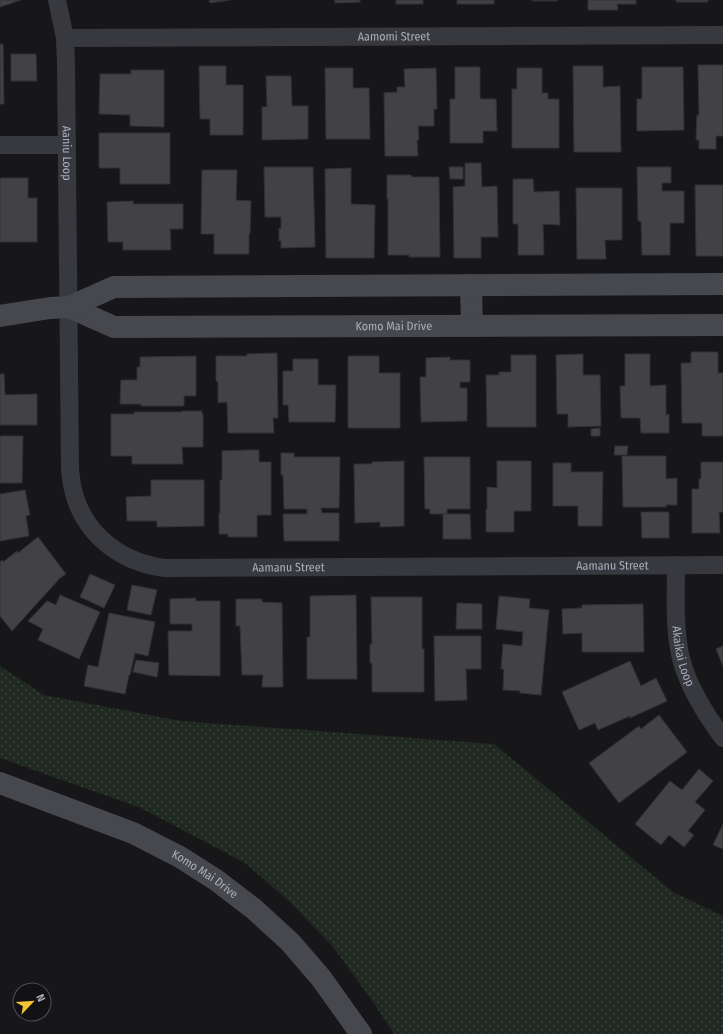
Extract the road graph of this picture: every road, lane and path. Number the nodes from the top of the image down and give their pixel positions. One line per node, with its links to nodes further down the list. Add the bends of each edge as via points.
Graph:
1 (58, 0): 3 (street, Aaniu Loop)
2 (723, 35): 3 (street, Aamomi Street)
3 (65, 38): 5 (street, Aaniu Loop)
4 (0, 145): 5 (street)
5 (67, 145): 8 (street, Aaniu Loop)
6 (723, 284): 7 (main road, Komo Mai Drive)
7 (471, 285): 8 (main road, Komo Mai Drive, via 114,287); 11 (main road)
8 (69, 307): 9 (main road, Komo Mai Drive); 11 (main road, Komo Mai Drive, via 114,327); 12 (street, Aamanu Street, via 70,470 74,491 81,511 97,535 109,546 136,562 165,568)
9 (0, 316)
10 (723, 325): 11 (main road, Komo Mai Drive)
11 (472, 326)
12 (676, 565): 13 (street, Aamanu Street); 14 (street, Akaikai Loop, via 676,627 680,655 698,700)
13 (723, 565)
14 (723, 738)
15 (0, 782): 16 (main road, Komo Mai Drive, via 133,833 180,857 216,880 254,909 290,942 321,978)
16 (361, 1034)

